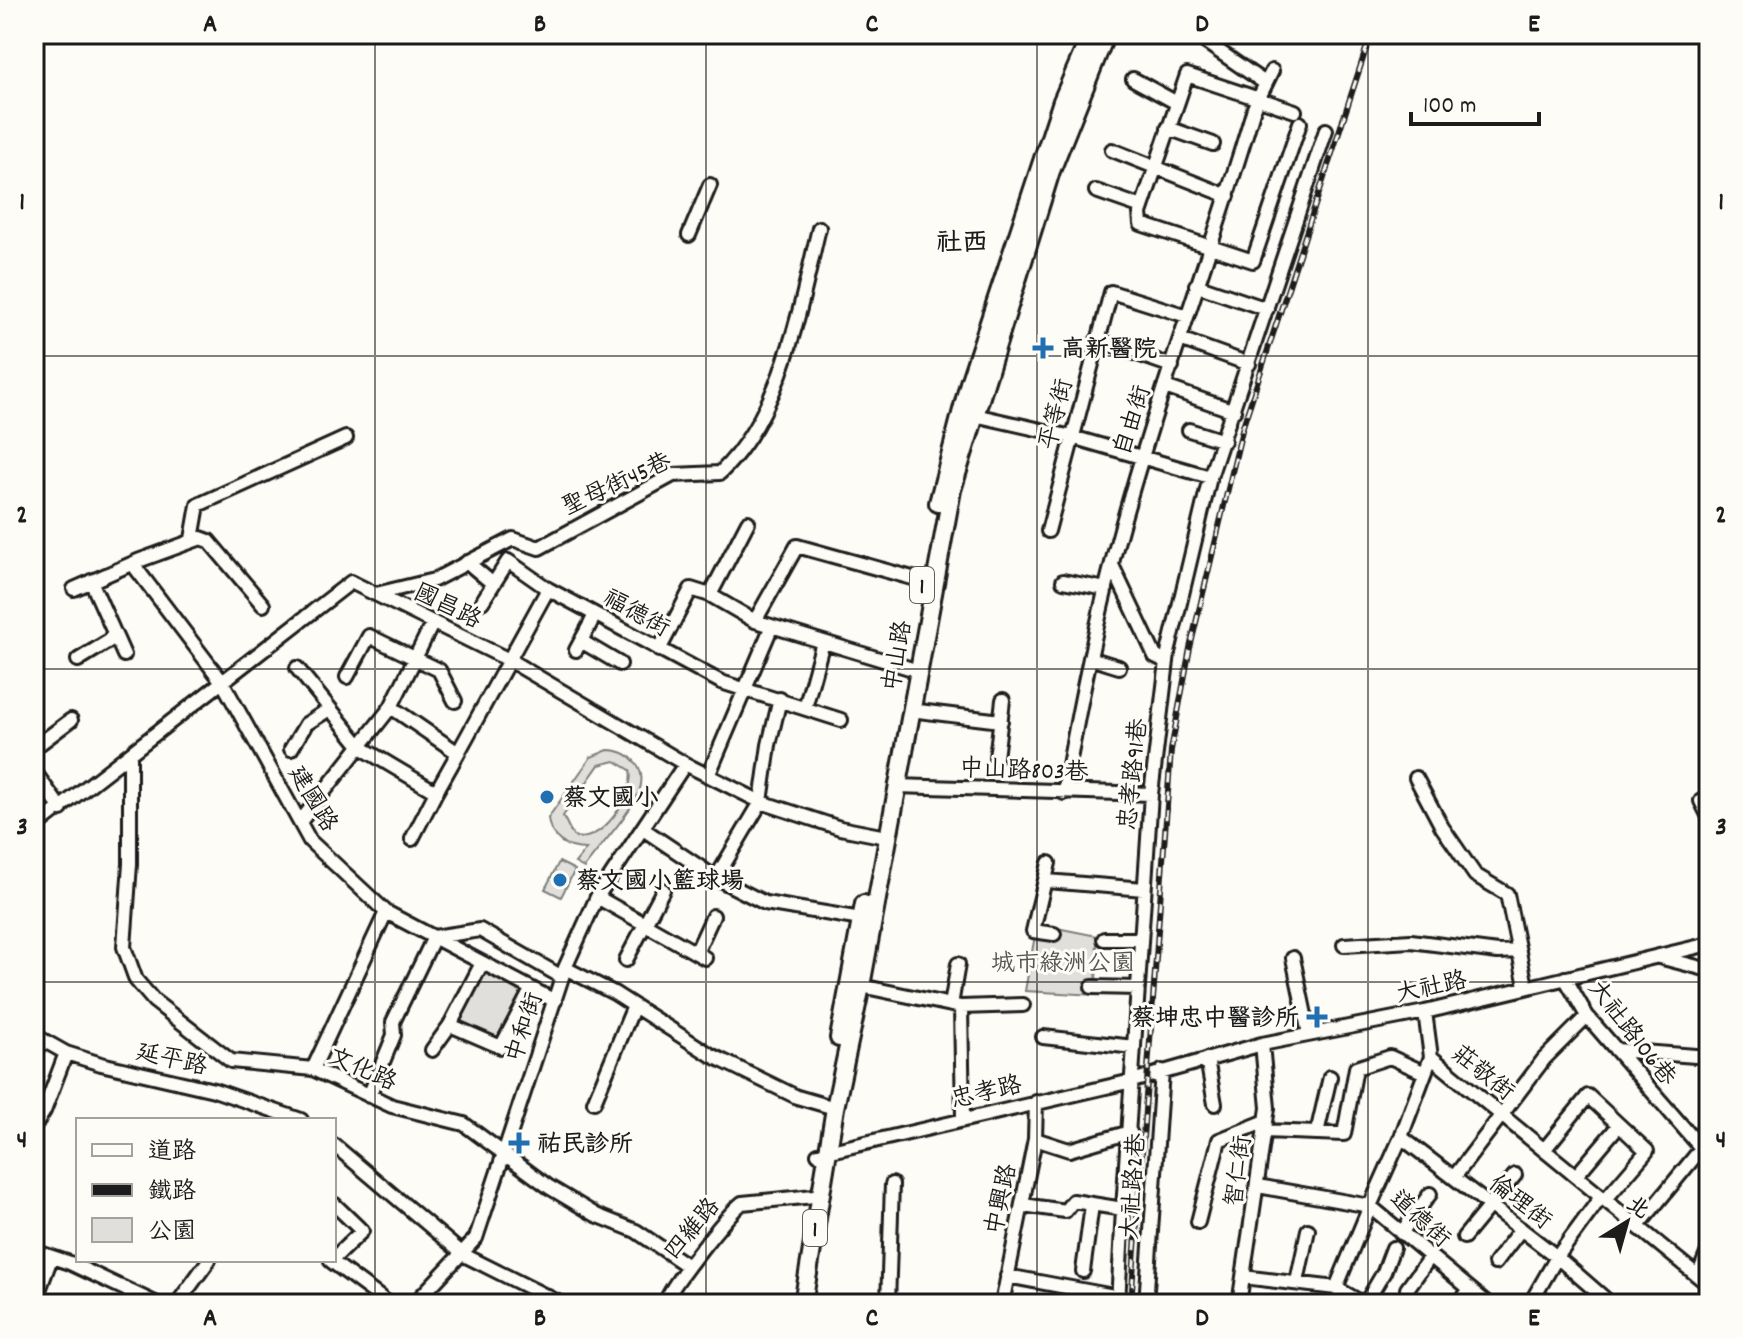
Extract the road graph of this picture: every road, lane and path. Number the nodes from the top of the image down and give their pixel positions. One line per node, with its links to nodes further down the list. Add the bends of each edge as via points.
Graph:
1 (1091, 34): 30 (main road, 中山路 / 1, via 1062,101)
2 (1106, 34): 30 (main road, 中山路 / 1, via 1051,171)
3 (1194, 34): 6 (street)
4 (1272, 71): 6 (street, 自由街)
5 (1133, 79): 8 (street)
6 (1265, 83): 7 (street, 自由街)
7 (1257, 101): 8 (street, via 1187,75); 16 (street, 自由街); 20 (street, via 1297,117 1253,261)
8 (1177, 103): 9 (street)
9 (1168, 128): 11 (street); 13 (street)
10 (1326, 130): 22 (street, 忠孝路91巷)
11 (1213, 144)
12 (1112, 150): 13 (street)
13 (1156, 166): 16 (street); 17 (street)
14 (710, 185): 19 (street)
15 (1096, 191): 17 (street)
16 (1228, 196): 20 (street, 自由街)
17 (1142, 207): 20 (street, via 1141,224)
18 (819, 228): 41 (street, 聖母街45巷, via 780,379 720,473 673,475 539,548 513,539)
19 (689, 235)
20 (1208, 249): 21 (street, 自由街)
21 (1196, 285): 22 (street); 23 (street, 自由街)
22 (1267, 309): 26 (street, 忠孝路91巷)
23 (1187, 316): 24 (street, 自由街); 25 (street, 平等街, via 1111,292)
24 (1180, 339): 26 (street); 27 (street, 自由街)
25 (1097, 340): 27 (street); 32 (street, 平等街)
26 (1249, 364): 29 (street, 忠孝路91巷)
27 (1172, 366): 28 (street, 自由街)
28 (1165, 387): 29 (street); 35 (street, 自由街)
29 (1234, 411): 34 (street, 忠孝路91巷)
30 (967, 414): 32 (street); 44 (main road, 中山路 / 1); 80 (main road, 中山路 / 1)
31 (1189, 430): 34 (street)
32 (1072, 437): 35 (street); 38 (street, 平等街)
33 (346, 438): 39 (street, via 198,505)
34 (1224, 441): 36 (street, 忠孝路91巷)
35 (1142, 458): 36 (street); 42 (street, 自由街)
36 (1210, 477): 66 (street, 忠孝路91巷)
37 (748, 522): 51 (street)
38 (1048, 531)
39 (192, 539): 40 (street); 53 (street, via 209,541)
40 (138, 561): 43 (street); 72 (street, 建國路, via 137,574)
41 (467, 562): 46 (street); 50 (street, via 434,580)
42 (1112, 565): 49 (street, 自由街); 66 (street, via 1155,656)
43 (91, 581): 47 (street); 58 (street)
44 (923, 581): 55 (street, via 797,546); 70 (main road, 中山路 / 1)
45 (1063, 581): 49 (street)
46 (492, 583): 48 (street, 福德街, via 508,561); 52 (street)
47 (74, 589)
48 (548, 589): 54 (street, 福德街); 65 (street)
49 (1106, 589): 62 (street, 自由街)
50 (376, 594): 56 (street, 國昌路); 72 (street, 國昌路, via 351,582 341,586)
51 (710, 595): 55 (street); 60 (street, via 691,589)
52 (482, 602)
53 (263, 605)
54 (595, 615): 60 (street, 福德街); 67 (street, via 578,646)
55 (755, 621): 57 (street)
56 (433, 622): 63 (street); 65 (street, 國昌路)
57 (771, 628): 59 (street); 73 (street)
58 (113, 634): 61 (street); 64 (street)
59 (823, 642): 70 (street); 78 (street)
60 (659, 650): 73 (street, 福德街)
61 (124, 655)
62 (1090, 658): 68 (street); 96 (street, 自由街)
63 (414, 659): 71 (street, via 369,636); 76 (street, via 439,670); 77 (street)
64 (78, 660)
65 (509, 660): 87 (street); 90 (street, 國昌路)
66 (1167, 662): 97 (street, 忠孝路91巷)
67 (620, 664)
68 (1119, 667)
69 (297, 668): 79 (street)
70 (909, 668): 105 (main road, 中山路 / 1)
71 (347, 677)
72 (223, 683): 88 (street, 國昌路, via 135,747); 102 (street, 建國路)
73 (744, 692): 74 (street, 福德街); 92 (street)
74 (780, 699): 78 (street, 福德街); 99 (street)
75 (1003, 700): 83 (street)
76 (455, 701)
77 (391, 707): 85 (street); 87 (street)
78 (805, 708): 82 (street, 福德街)
79 (328, 710): 85 (street); 86 (street, via 306,724)
80 (910, 710): 83 (street); 94 (main road, 中山路 / 1)
81 (71, 720): 84 (street)
82 (841, 720)
83 (1001, 721): 89 (street)
84 (34, 748)
85 (362, 748): 95 (street); 102 (street)
86 (291, 749)
87 (458, 753): 95 (street)
88 (130, 757): 100 (street, 國昌路); 155 (street, 文化路, via 124,934 136,980 154,1001 231,1061)
89 (996, 758)
90 (685, 764): 92 (street, 國昌路); 104 (street, 中和街)
91 (34, 771): 100 (street)
92 (708, 776): 99 (street, 國昌路)
93 (1416, 778): 123 (street, via 1475,875 1507,894)
94 (896, 786): 96 (street, 中山路803巷); 105 (main road, 中山路 / 1)
95 (436, 792): 106 (street)
96 (1064, 793): 97 (street, 中山路803巷)
97 (1151, 794): 110 (street, 忠孝路91巷)
98 (1701, 801): 101 (street)
99 (761, 802): 105 (street, 國昌路, via 803,818); 108 (street)
100 (61, 809): 103 (street, 國昌路)
101 (1709, 817)
102 (300, 822): 113 (street, 建國路, via 310,841)
103 (34, 828)
104 (643, 829): 108 (street); 112 (street, 中和街)
105 (882, 836): 115 (main road, 中山路 / 1); 132 (main road, 中山路 / 1)
106 (412, 839)
107 (1049, 863): 109 (street)
108 (716, 878): 115 (street, via 765,903)
109 (1047, 881): 110 (street); 117 (street, via 1033,931)
110 (1144, 889): 120 (street, 忠孝路91巷)
111 (663, 890): 116 (street)
112 (597, 897): 116 (street); 130 (street, 中和街)
113 (386, 912): 118 (street, 建國路); 155 (street)
114 (713, 916): 116 (street, via 701,955)
115 (861, 919): 164 (main road, 中山路 / 1)
116 (642, 925): 126 (street)
117 (1054, 934)
118 (434, 937): 127 (street, 建國路); 130 (street, via 480,930); 160 (street, via 393,1022 394,1037)
119 (1104, 939): 120 (street)
120 (1141, 939): 135 (street, 忠孝路91巷)
121 (1709, 944): 124 (street, 大社路)
122 (1344, 945): 123 (street, via 1411,941)
123 (1519, 951): 133 (street)
124 (1656, 956): 129 (street); 131 (street, 大社路)
125 (1293, 958): 144 (street)
126 (626, 960)
127 (482, 963): 136 (street, 建國路); 143 (street)
128 (958, 964): 140 (street)
129 (1709, 970)
130 (564, 972): 137 (street, 中和街); 139 (street)
131 (1565, 978): 133 (street, 大社路); 142 (street, 大社路106巷)
132 (861, 986): 140 (street); 164 (main road, 中山路 / 1)
133 (1526, 986): 141 (street, 大社路)
134 (1092, 987): 135 (street)
135 (1138, 988): 148 (street, 忠孝路91巷)
136 (531, 990): 137 (street, 建國路); 143 (street, via 501,1047)
137 (555, 1001): 179 (street, 中和街)
138 (1023, 1005): 140 (street)
139 (634, 1006): 161 (street); 164 (street, via 711,1055 797,1097)
140 (956, 1006): 167 (street)
141 (1425, 1012): 144 (street, 大社路); 152 (street, 莊敬街)
142 (1587, 1016): 150 (street, 大社路106巷); 165 (street)
143 (450, 1025): 149 (street)
144 (1309, 1034): 147 (street, 大社路)
145 (34, 1035): 151 (street, 延平路)
146 (1043, 1037): 148 (street)
147 (1262, 1044): 154 (street, 大社路); 169 (street, 智仁街, via 1268,1083)
148 (1134, 1047): 159 (street, 忠孝路91巷)
149 (432, 1050)
150 (1616, 1050): 153 (street); 178 (street, 大社路106巷)
151 (66, 1053): 166 (street, 延平路, via 214,1090); 170 (street)
152 (1431, 1057): 157 (street, 道德街); 165 (street, 莊敬街)
153 (1709, 1057)
154 (1207, 1059): 156 (street, 大社路); 163 (street)
155 (313, 1069): 160 (street, 文化路)
156 (1162, 1071): 159 (street, 忠孝路); 235 (street, 大社路2巷)
157 (1425, 1073): 172 (street, via 1390,1057 1356,1068 1344,1134); 173 (street, 道德街)
158 (1330, 1077): 172 (street)
159 (1132, 1081): 162 (street, 忠孝路); 171 (street, 忠孝路91巷)
160 (369, 1096): 179 (street, 文化路, via 464,1124)
161 (594, 1102)
162 (1036, 1102): 167 (street, 忠孝路); 174 (street, 中興路)
163 (1215, 1104)
164 (831, 1107): 177 (main road, 中山路 / 1)
165 (1500, 1114): 176 (street, 莊敬街); 181 (street)
166 (295, 1118)
167 (963, 1118): 177 (street, 忠孝路)
168 (1619, 1125): 176 (street, via 1588,1096); 182 (street); 187 (street, via 1647,1151)
169 (1265, 1126): 172 (street); 184 (street, 智仁街); 194 (street, via 1219,1140)
170 (34, 1127)
171 (1130, 1132): 174 (street, via 1069,1150); 193 (street, 忠孝路91巷)
172 (1317, 1133)
173 (1401, 1137): 181 (street, 倫理街); 192 (street, 道德街)
174 (1035, 1139): 188 (street, 中興路)
175 (336, 1147): 204 (street)
176 (1544, 1150): 182 (street, 莊敬街)
177 (823, 1153): 186 (main road, 中山路 / 1); 232 (main road, 中山路 / 1)
178 (1705, 1153): 195 (street)
179 (505, 1156): 204 (street, 中和街, via 476,1238); 211 (street, 文化路, via 580,1206 636,1231)
180 (1515, 1175): 190 (street)
181 (1455, 1176): 190 (street, 倫理街)
182 (1576, 1176): 187 (street, 莊敬街)
183 (892, 1184): 233 (street)
184 (1258, 1186): 192 (street); 215 (street, 智仁街)
185 (1430, 1194): 198 (street)
186 (814, 1196): 211 (street, 四維路, via 742,1203); 231 (main road, 中山路 / 1)
187 (1603, 1199): 195 (street, 莊敬街); 206 (street)
188 (1023, 1205): 189 (street, via 1065,1211 1073,1201); 213 (street, 中興路)
189 (1092, 1205): 193 (street); 212 (street)
190 (1490, 1205): 196 (street, 倫理街); 199 (street)
191 (336, 1206): 203 (street, via 362,1231)
192 (1370, 1206): 198 (street, 道德街); 218 (street)
193 (1123, 1209): 222 (street, 忠孝路91巷)
194 (1198, 1222)
195 (1638, 1226): 214 (street, 莊敬街)
196 (1521, 1229): 206 (street, 倫理街); 210 (street)
197 (1308, 1230): 216 (street)
198 (1401, 1233): 205 (street, 道德街)
199 (1464, 1237)
200 (1393, 1248): 237 (street)
201 (1709, 1249): 214 (street)
202 (34, 1251): 207 (street)
203 (336, 1255)
204 (464, 1255): 228 (street, 中和街); 229 (street)
205 (1430, 1257): 219 (street); 220 (street, 道德街)
206 (1557, 1257): 223 (street); 240 (street, 倫理街)
207 (51, 1258): 224 (street); 225 (street)
208 (208, 1262): 226 (street)
209 (334, 1262): 227 (street)
210 (1495, 1263)
211 (688, 1266): 230 (street, 四維路)
212 (1083, 1271)
213 (1007, 1276): 221 (street); 234 (street, 中興路)
214 (1698, 1276): 217 (street, 莊敬街)
215 (1243, 1277): 216 (street); 236 (street, 智仁街)
216 (1297, 1282): 218 (street)
217 (1709, 1285)
218 (1336, 1288): 237 (street)
219 (1407, 1289)
220 (1470, 1289): 238 (street); 239 (street, 道德街)
221 (1081, 1297): 222 (street)
222 (1118, 1301)
223 (1534, 1302)
224 (34, 1304)
225 (157, 1304)
226 (177, 1304)
227 (389, 1304)
228 (414, 1304)
229 (562, 1304)
230 (665, 1304)
231 (795, 1304)
232 (803, 1304)
233 (888, 1304)
234 (1002, 1304)
235 (1146, 1304)
236 (1239, 1304)
237 (1365, 1304)
238 (1459, 1304)
239 (1488, 1304)
240 (1611, 1304)

